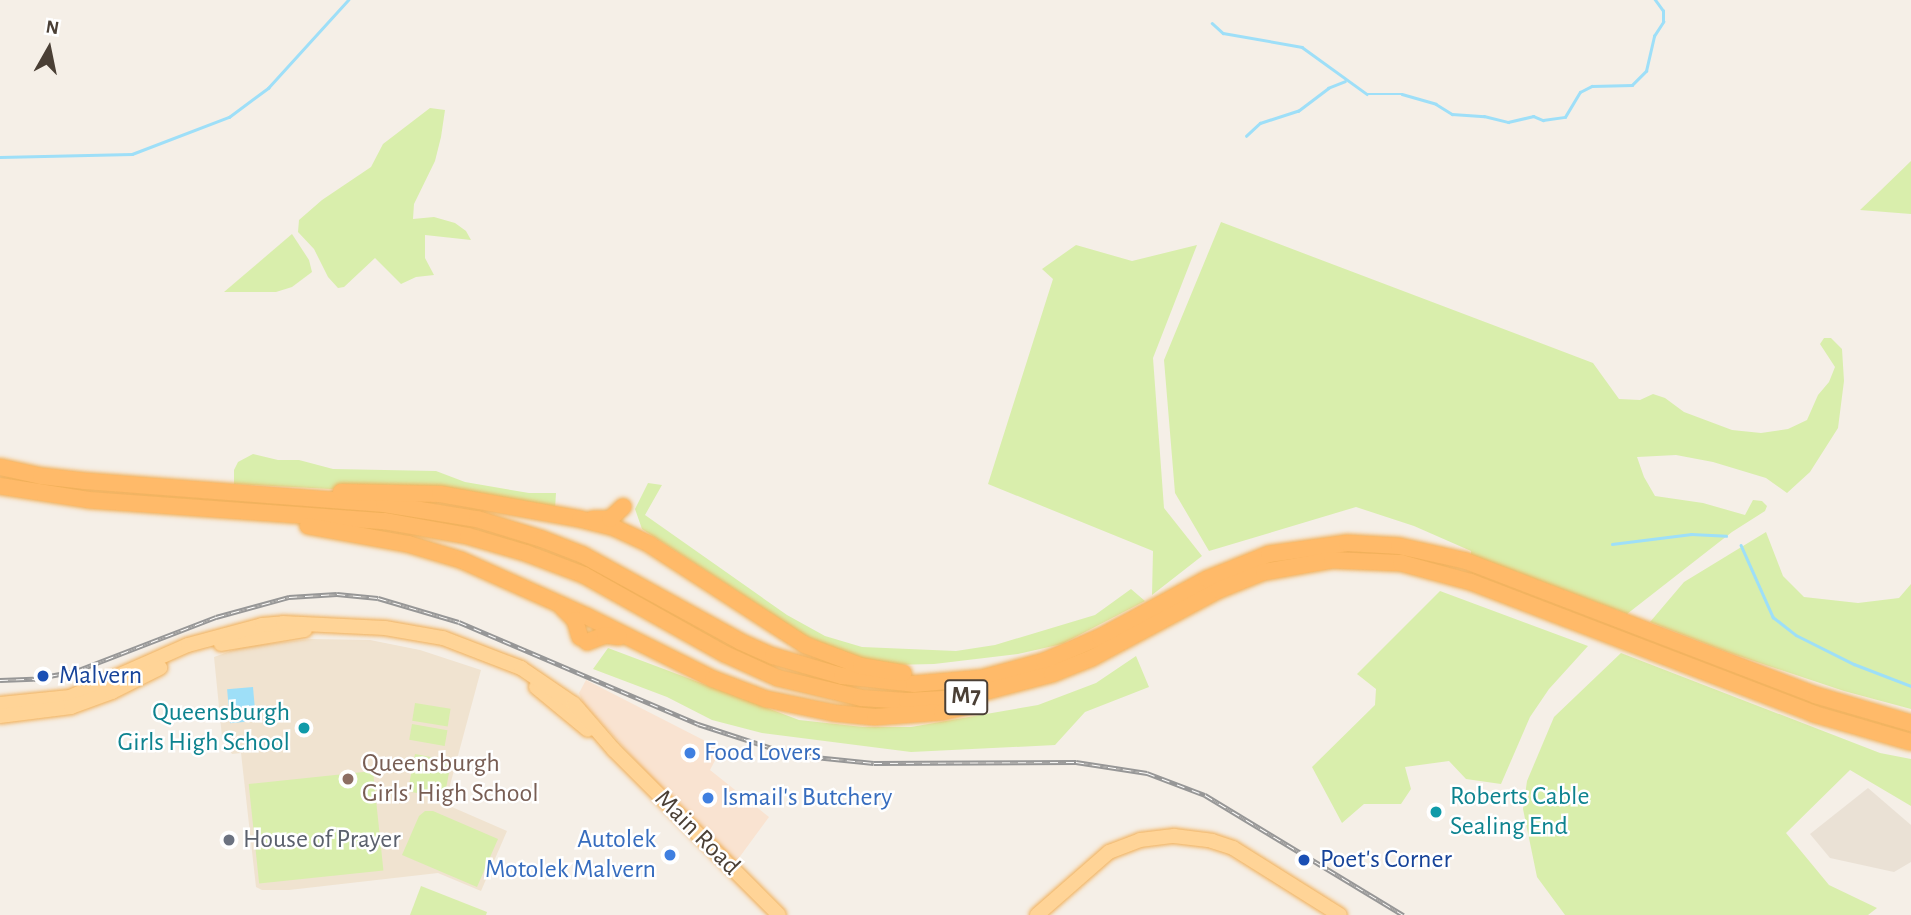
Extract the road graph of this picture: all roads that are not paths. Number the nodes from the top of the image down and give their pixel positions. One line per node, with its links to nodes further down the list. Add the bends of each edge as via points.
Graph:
1 (0, 467): 3 (highway, M7, via 85,481)
2 (0, 486): 6 (highway, via 61,503 364,534 461,560); 8 (highway, M7, via 89,500 384,521 468,536 584,575 766,673 861,698 935,700 995,691 1062,670)
3 (268, 495): 4 (highway, via 379,490 440,494); 10 (highway, M7, via 428,509 512,529 583,555 741,642 797,665 842,676 952,683)
4 (580, 519): 5 (highway); 5 (highway, via 610,519 625,510 633,528)
5 (649, 544): 10 (highway, via 806,645 861,666 922,674)
6 (558, 603): 9 (highway); 9 (highway, via 575,620 583,640 605,635)
7 (320, 626): 11 (main road, Main Road, via 283,623 239,629 188,645 70,696); 12 (main road, Main Road, via 213,646 71,707); 15 (main road, Main Road, via 421,633 480,651 536,687 614,750)
8 (1138, 634): 9 (highway, via 1107,657 1012,695 942,712 875,717 766,699); 14 (highway, M7, via 1219,590 1264,572 1332,560 1401,563 1471,582 1814,714)
9 (631, 640)
10 (1044, 661): 13 (highway, M7, via 1248,561 1290,549 1373,543 1466,561 1815,695)
11 (0, 704)
12 (0, 716)
13 (1911, 723)
14 (1911, 743)
15 (779, 915)
16 (1037, 915): 17 (main road, via 1109,852 1140,840 1174,836 1233,848)
17 (1340, 915)

